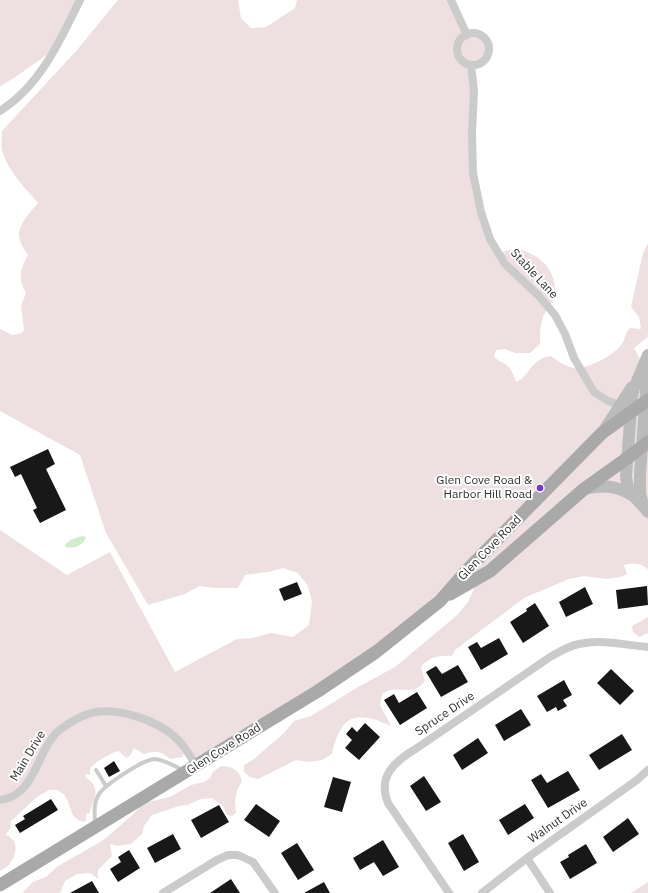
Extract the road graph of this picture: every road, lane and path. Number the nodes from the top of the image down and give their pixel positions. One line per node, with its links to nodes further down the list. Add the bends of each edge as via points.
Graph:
1 (80, 0): 5 (street, via 53,54 26,90)
2 (450, 0): 3 (street)
3 (467, 35): 4 (street, via 459,42 458,52 462,60); 4 (street, via 477,34 488,44 486,59 477,65)
4 (471, 65): 8 (street, Stable Lane, via 474,90 474,173 481,212 490,239 505,264 555,315 574,358 594,392)
5 (0, 112)
6 (648, 357): 7 (street); 8 (street)
7 (647, 401): 8 (main road, Glen Cove Road); 9 (street)
8 (625, 409): 10 (street); 14 (main road, Glen Cove Road, via 468,569)
9 (645, 444): 10 (main road, Glen Cove Road); 13 (street, via 639,484)
10 (626, 459): 11 (main road, Glen Cove Road); 12 (street, via 626,485)
11 (584, 489): 12 (street, via 607,486); 14 (main road, Glen Cove Road, via 490,571)
12 (632, 495): 13 (street)
13 (645, 509)
14 (440, 601): 16 (main road, Glen Cove Road, via 361,663)
15 (648, 647): 26 (street, Spruce Drive, via 592,642 564,649 403,756 391,768 384,786 388,804)
16 (192, 769): 19 (lane, via 153,759); 20 (street, Main Drive, via 181,742 157,725 131,714 94,712 79,717 56,732 45,747 25,788 16,796); 21 (main road, Glen Cove Road)
17 (96, 770): 19 (lane)
18 (648, 770): 22 (street, Walnut Drive)
19 (106, 786): 21 (lane, via 95,804)
20 (0, 800)
21 (96, 827): 23 (main road, Glen Cove Road)
22 (527, 858): 27 (street, Walnut Drive); 28 (street)
23 (0, 885)
24 (163, 893): 25 (street, via 228,855 238,855 253,862)
25 (275, 893)
26 (449, 893)
27 (482, 893)
28 (550, 893)

